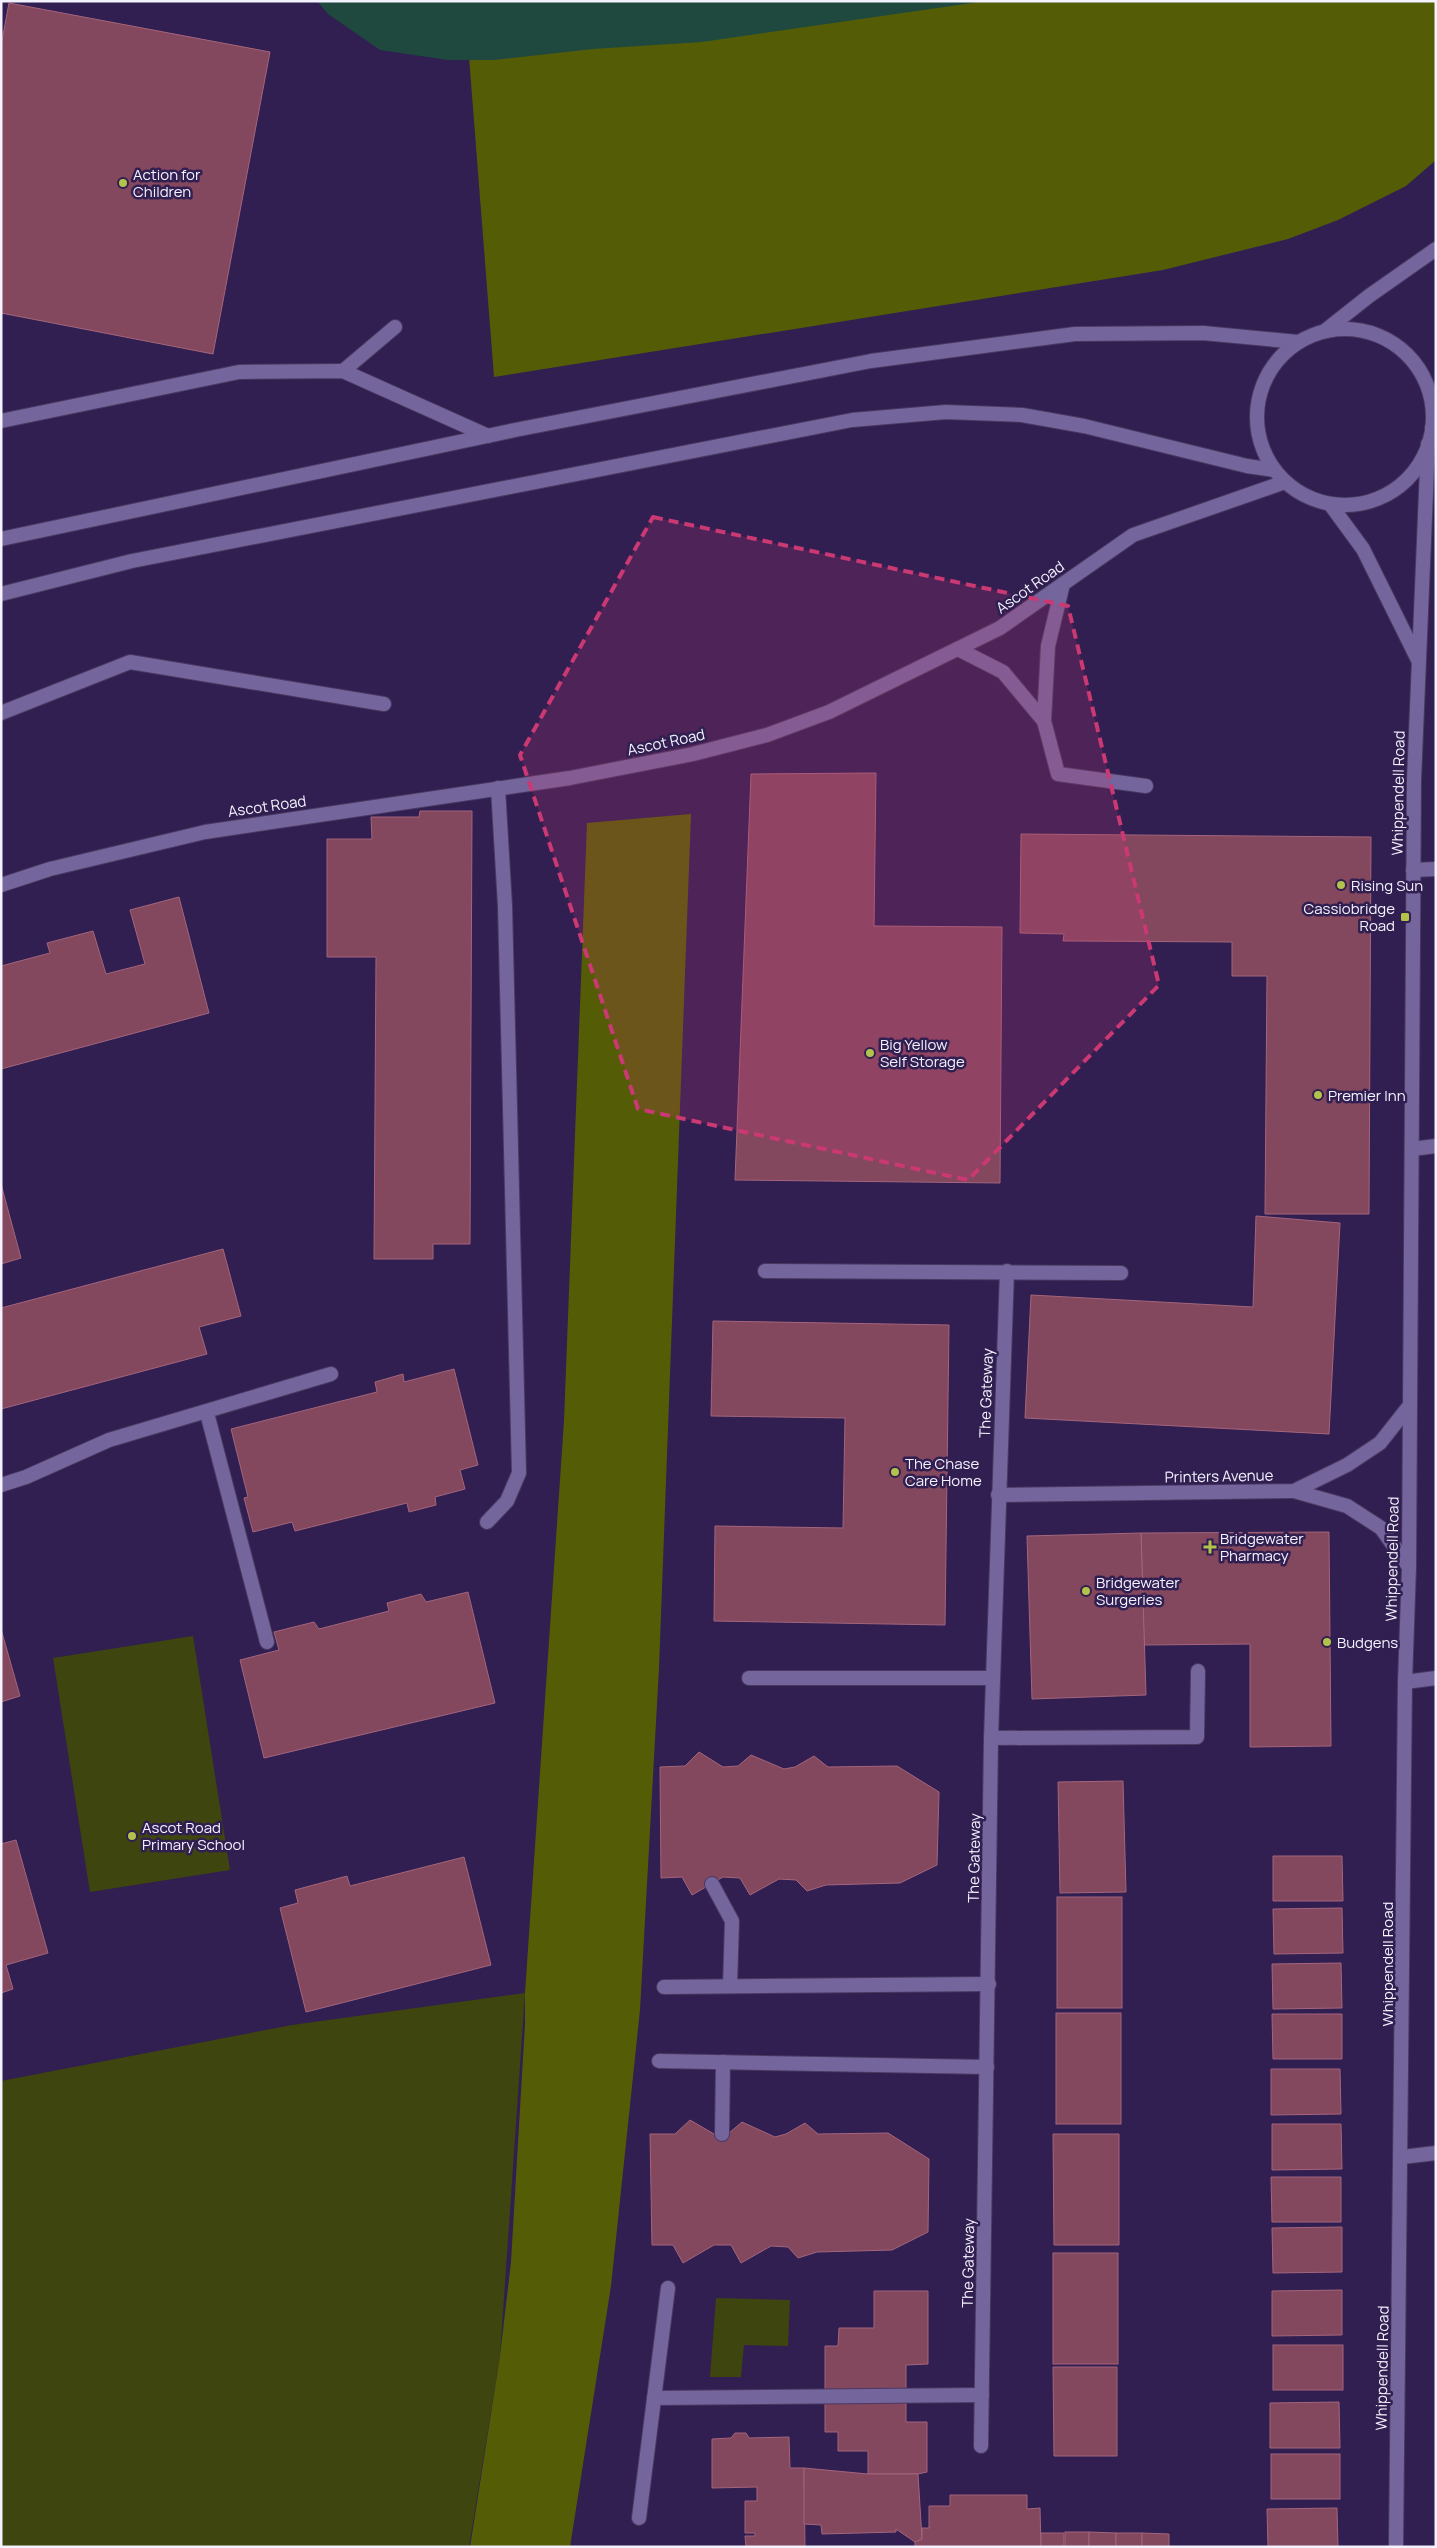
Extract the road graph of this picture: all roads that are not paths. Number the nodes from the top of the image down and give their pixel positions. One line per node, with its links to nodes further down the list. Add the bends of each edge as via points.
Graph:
1 (1436, 249): 3 (street)
2 (395, 327): 5 (street)
3 (1326, 331): 4 (street); 6 (street, via 1347,329 1372,333 1391,342 1412,360)
4 (1298, 342): 9 (street, via 1203,333 1066,335 871,361); 11 (street, via 1278,359 1267,374 1258,400 1258,431 1263,451)
5 (343, 371): 7 (street, via 239,372); 9 (street)
6 (1434, 402): 8 (street)
7 (1, 421)
8 (1434, 429): 10 (street)
9 (488, 436): 14 (street)
10 (1428, 444): 13 (street, via 1412,474 1390,492 1362,504); 18 (street, Whippendell Road)
11 (1274, 470): 12 (street); 16 (street, via 1022,415 946,412 852,420 141,559)
12 (1285, 482): 13 (street, via 1312,499); 15 (street, Ascot Road, via 1133,535)
13 (1330, 504): 18 (street, Whippendell Road, via 1363,549)
14 (1, 539)
15 (1063, 584): 17 (street, Ascot Road, via 1000,628); 21 (street, via 1048,646)
16 (1, 594)
17 (958, 649): 21 (street, via 1003,672); 23 (street, Ascot Road, via 829,712 767,735 693,754 570,778)
18 (1418, 661): 25 (street, Whippendell Road)
19 (384, 704): 20 (street, via 130,662)
20 (1, 713)
21 (1044, 721): 22 (street, via 1058,774)
22 (1146, 786)
23 (498, 788): 26 (street, Ascot Road, via 205,832 50,869); 38 (street, via 505,906 519,1473 507,1501)
24 (1436, 869): 25 (street)
25 (1413, 870): 28 (street, Whippendell Road)
26 (1, 885)
27 (1436, 1146): 28 (street)
28 (1412, 1149): 33 (street, Whippendell Road)
29 (765, 1271): 30 (street)
30 (1007, 1271): 31 (street); 37 (street, The Gateway)
31 (1121, 1273)
32 (331, 1374): 34 (street)
33 (1410, 1405): 36 (street, Printers Avenue, via 1380,1443 1347,1465); 39 (street, Whippendell Road)
34 (207, 1413): 35 (street, via 109,1440); 40 (street)
35 (1, 1485)
36 (1294, 1491): 37 (street, Printers Avenue); 39 (street, via 1347,1506 1374,1523)
37 (998, 1495): 43 (street, The Gateway)
38 (487, 1522)
39 (1409, 1567): 45 (street, Whippendell Road)
40 (267, 1642)
41 (1198, 1670): 46 (street, via 1197,1737)
42 (749, 1678): 43 (street)
43 (993, 1678): 46 (street, The Gateway)
44 (1436, 1678): 45 (street)
45 (1405, 1682): 56 (street, Whippendell Road)
46 (991, 1738): 48 (street, The Gateway)
47 (712, 1884): 49 (street, via 732,1921)
48 (989, 1984): 49 (street); 53 (street, The Gateway)
49 (730, 1986): 50 (street)
50 (664, 1987)
51 (658, 2061): 52 (street)
52 (723, 2062): 53 (street); 54 (street)
53 (987, 2067): 58 (street, The Gateway)
54 (722, 2134)
55 (1436, 2153): 56 (street)
56 (1402, 2157): 62 (street, Whippendell Road)
57 (668, 2288): 59 (street)
58 (982, 2395): 59 (street); 60 (street, The Gateway)
59 (654, 2398): 61 (street)
60 (981, 2446)
61 (639, 2518)
62 (1396, 2547)

